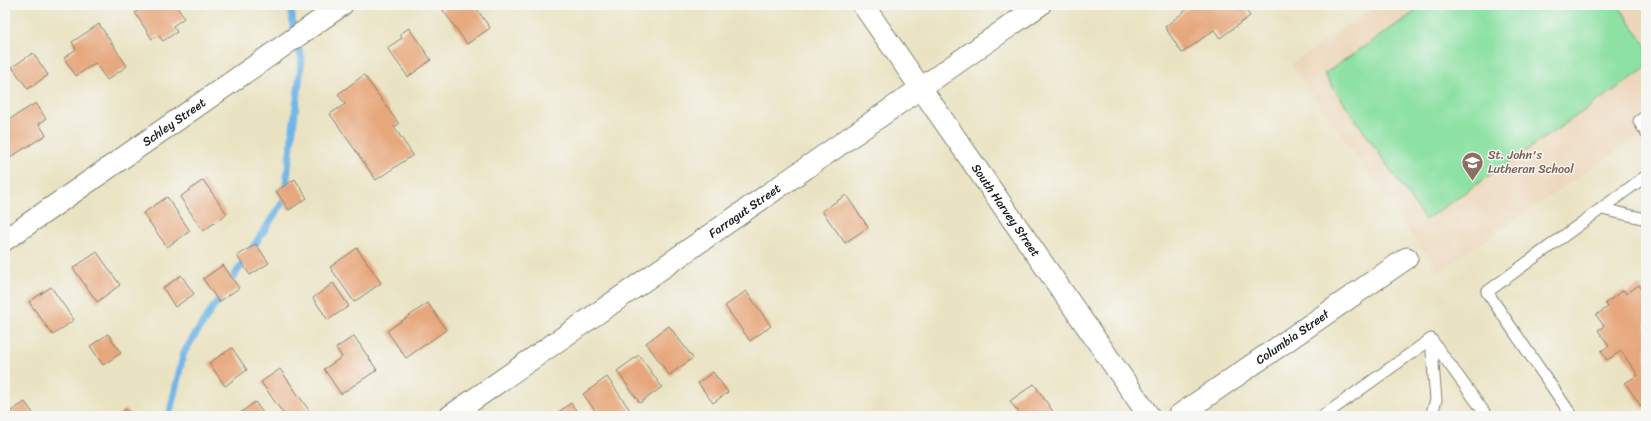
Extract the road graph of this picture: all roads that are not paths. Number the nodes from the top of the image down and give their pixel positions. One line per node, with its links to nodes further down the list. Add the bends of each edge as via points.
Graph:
1 (342, 5): 10 (street, Schley Street)
2 (863, 5): 4 (street, South Harvey Street)
3 (1040, 5): 4 (street, Farragut Street)
4 (921, 87): 13 (street, Farragut Street); 14 (street, South Harvey Street)
5 (1646, 116): 6 (lane, via 1639,121)
6 (1646, 133)
7 (1646, 176): 8 (lane)
8 (1602, 209): 9 (lane); 19 (lane, via 1487,292)
9 (1646, 219)
10 (5, 240)
11 (1407, 258): 15 (street, Columbia Street)
12 (1431, 339): 16 (lane); 17 (lane, via 1436,400); 18 (lane)
13 (450, 416)
14 (1149, 416)
15 (1178, 416)
16 (1323, 416)
17 (1431, 416)
18 (1487, 416)
19 (1572, 416)

